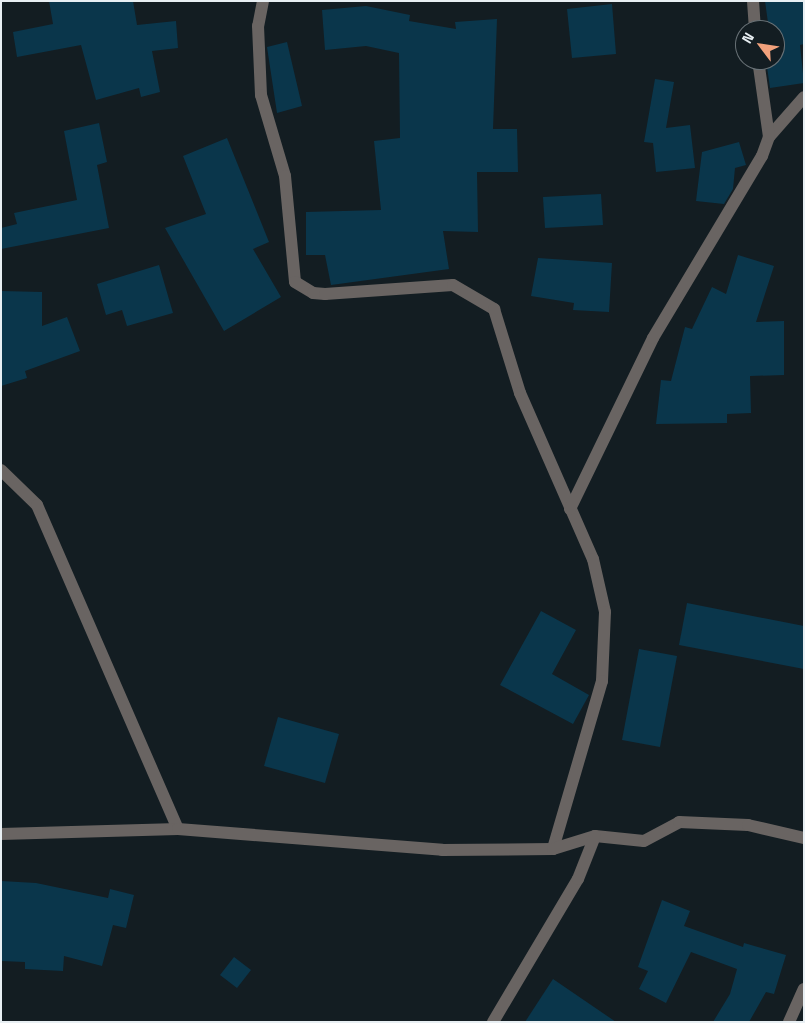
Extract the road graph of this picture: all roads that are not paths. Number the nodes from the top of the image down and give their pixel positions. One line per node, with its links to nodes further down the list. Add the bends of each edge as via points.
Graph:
1 (263, 1): 8 (street, via 258,26 261,95 285,176 295,282 313,293 326,294 453,285 482,299 500,322 520,393)
2 (753, 1): 3 (street)
3 (754, 20)
4 (759, 70): 6 (street)
5 (804, 97): 6 (street)
6 (769, 137): 8 (street, via 758,163 653,338)
7 (1, 470): 9 (street, via 36,505)
8 (570, 509): 13 (street, via 600,584 606,643 596,713)
9 (178, 829): 10 (street); 13 (street, via 442,850)
10 (1, 834)
11 (596, 836): 12 (street, via 644,841 679,822 748,825); 13 (street); 15 (street, via 578,879)
12 (804, 838)
13 (553, 849)
14 (804, 989): 16 (street)
15 (494, 1022)
16 (789, 1022)

